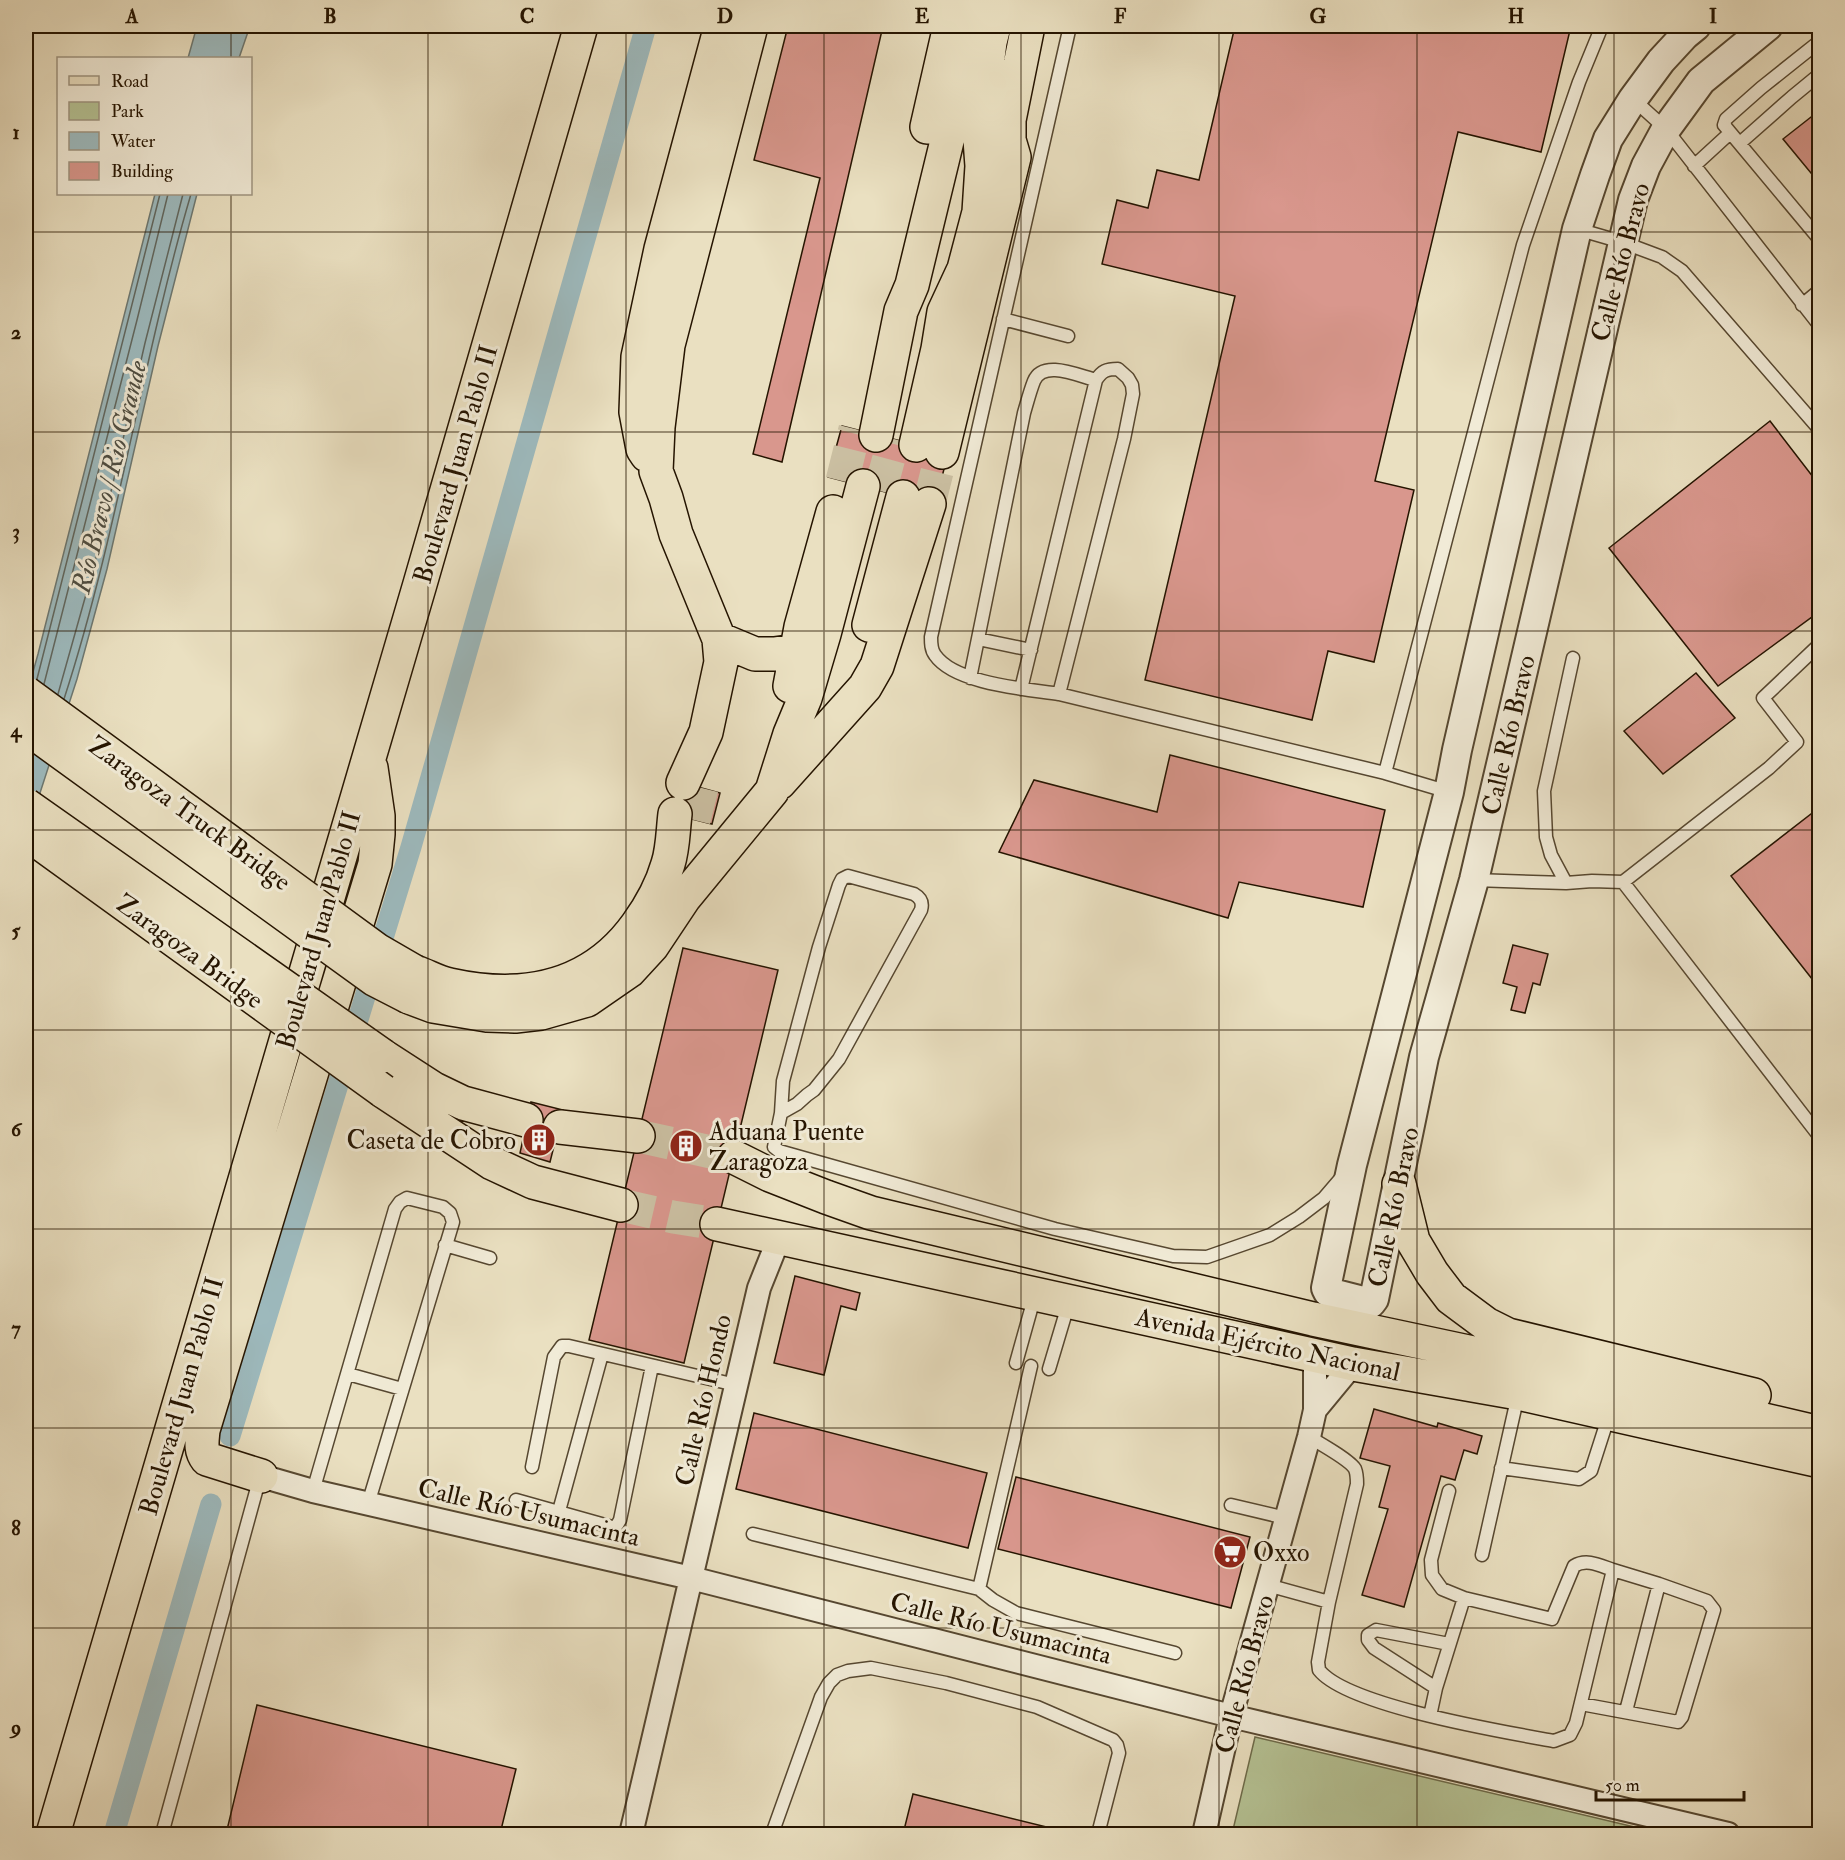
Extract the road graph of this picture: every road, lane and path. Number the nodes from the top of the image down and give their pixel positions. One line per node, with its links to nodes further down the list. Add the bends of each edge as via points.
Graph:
1 (581, 26): 46 (main road, Boulevard Juan Pablo II)
2 (721, 26): 33 (main road, via 661,249 638,357 638,429 643,449)
3 (751, 26): 33 (main road, via 668,345)
4 (950, 26): 32 (main road, via 870,384)
5 (975, 26): 23 (main road)
6 (994, 26): 25 (main road, via 979,126 979,212 964,269)
7 (1028, 26): 32 (main road, via 1009,120 1014,157)
8 (1070, 26): 26 (lane)
9 (1602, 26): 47 (lane, via 1523,245)
10 (1696, 26): 14 (street, Calle Río Bravo, via 1661,61)
11 (1768, 26): 15 (street, Calle Río Bravo, via 1701,81)
12 (1820, 41): 16 (lane, via 1726,119 1724,125)
13 (1820, 74): 17 (lane)
14 (1633, 99): 15 (lane); 19 (street, Calle Río Bravo, via 1608,139)
15 (1666, 129): 18 (lane); 21 (street, Calle Río Bravo, via 1646,166)
16 (1730, 133): 17 (lane); 18 (lane)
17 (1740, 143): 20 (lane)
18 (1694, 166): 24 (lane)
19 (1577, 229): 21 (lane); 50 (street, Calle Río Bravo)
20 (1820, 240)
21 (1622, 242): 31 (lane, via 1662,257 1682,271); 52 (street, Calle Río Bravo)
22 (1820, 290): 24 (lane)
23 (905, 302): 29 (main road); 32 (main road, via 901,311)
24 (1802, 305): 27 (lane)
25 (944, 312): 29 (main road); 32 (main road, via 938,349)
26 (1003, 319): 28 (lane); 41 (lane, via 931,637 934,655)
27 (1820, 326)
28 (1068, 336)
29 (922, 339): 32 (main road)
30 (1096, 380): 36 (lane, via 1053,369 1034,380); 38 (lane); 44 (lane, via 1107,369 1118,369 1128,378 1133,394)
31 (1820, 430)
32 (897, 440)
33 (656, 471): 35 (main road, via 676,534)
34 (883, 492): 39 (main road, via 801,627); 49 (main road, via 824,634); 49 (main road, via 885,644 865,687)
35 (719, 639): 39 (main road, via 755,654); 48 (main road, via 721,662)
36 (978, 639): 38 (lane); 41 (lane)
37 (1820, 644): 56 (lane, via 1763,698 1797,742)
38 (1031, 650): 42 (lane)
39 (796, 651): 49 (main road)
40 (1573, 658): 57 (lane, via 1544,791 1546,837)
41 (970, 678): 42 (lane)
42 (1021, 689): 44 (lane)
43 (26, 693): 60 (main road, Zaragoza Truck Bridge, bridge, via 377,950)
44 (1059, 694): 47 (lane)
45 (26, 727): 60 (main road, Zaragoza Truck Bridge, bridge, via 374,980)
46 (369, 756): 96 (main road, via 378,816 375,864 203,1430 201,1445 207,1459); 120 (main road, Boulevard Juan Pablo II)
47 (1385, 773): 50 (lane)
48 (692, 785)
49 (772, 791): 60 (main road, via 684,898 652,946 629,971 587,1000 541,1013 487,1015 433,1006)
50 (1449, 792): 52 (street); 58 (street, Calle Río Bravo)
51 (26, 805): 62 (main road, bridge, via 434,1089 463,1103)
52 (1492, 806): 55 (street, Calle Río Bravo)
53 (684, 817): 60 (main road, via 654,896 630,935 595,967 552,987 503,992)
54 (26, 833): 69 (main road, Zaragoza Bridge, bridge, via 383,1091 492,1162 533,1182)
55 (1474, 880): 57 (lane); 59 (street, Calle Río Bravo)
56 (1623, 882): 57 (lane); 65 (lane)
57 (1566, 883)
58 (1407, 958): 59 (street); 67 (street, Calle Río Bravo)
59 (1450, 967): 68 (street, Calle Río Bravo, via 1424,1057)
60 (412, 985)
61 (781, 1113): 61 (lane, via 783,1081 840,881 848,876 918,897 921,910 839,1059 814,1090); 67 (lane, via 774,1147 778,1151 1055,1229 1173,1256 1207,1257 1270,1235 1324,1198)
62 (526, 1119)
63 (560, 1127): 64 (main road)
64 (638, 1136)
65 (1820, 1137)
66 (734, 1157): 84 (main road, Avenida Ejército Nacional, via 770,1175 871,1213)
67 (1352, 1165): 68 (street, Calle Río Bravo, via 1328,1292 1371,1303 1374,1299)
68 (1399, 1184): 89 (main road, via 1413,1241 1432,1274 1451,1298 1486,1324 1508,1335)
69 (621, 1205)
70 (717, 1224): 71 (main road, Avenida Ejército Nacional)
71 (778, 1238): 74 (main road, Avenida Ejército Nacional); 85 (street, Calle Río Hondo, via 759,1288)
72 (445, 1245): 73 (lane); 83 (lane, via 453,1222 450,1213 443,1207 407,1198 400,1202); 86 (lane)
73 (490, 1258)
74 (1035, 1293): 75 (main road, Avenida Ejército Nacional); 78 (lane)
75 (1069, 1302): 77 (main road, Avenida Ejército Nacional); 82 (lane)
76 (602, 1354): 80 (lane); 94 (lane, via 569,1346 562,1346 556,1353); 102 (lane)
77 (1314, 1354): 79 (main road, Avenida Ejército Nacional); 84 (main road, via 1331,1344 1478,1372); 88 (street, Calle Río Bravo)
78 (1017, 1363)
79 (1353, 1364): 87 (main road, Avenida Ejército Nacional); 88 (street, Calle Río Bravo)
80 (652, 1366): 85 (lane); 102 (lane, via 618,1523 612,1527)
81 (1031, 1366): 110 (lane)
82 (1049, 1369)
83 (348, 1374): 86 (lane); 97 (lane)
84 (1575, 1377): 91 (main road, Avenida Ejército Nacional)
85 (736, 1385): 107 (street, Calle Río Hondo)
86 (402, 1389): 100 (lane)
87 (1518, 1393): 90 (main road, Avenida Ejército Nacional); 95 (lane)
88 (1315, 1410): 92 (street, Calle Río Bravo)
89 (1820, 1410)
90 (1609, 1414): 93 (main road, Avenida Ejército Nacional); 95 (lane, via 1591,1471 1579,1479)
91 (1820, 1433)
92 (1309, 1437): 103 (street, Calle Río Bravo); 112 (lane, via 1349,1462 1357,1477)
93 (1820, 1461)
94 (532, 1467)
95 (1501, 1468): 105 (lane)
96 (261, 1476): 97 (street, Calle Río Usumacinta); 121 (lane)
97 (313, 1491): 100 (street, Calle Río Usumacinta)
98 (1449, 1491): 111 (lane, via 1431,1560 1432,1575 1442,1589)
99 (516, 1500): 102 (lane)
100 (368, 1503): 107 (street, Calle Río Usumacinta)
101 (1230, 1505): 103 (lane)
102 (559, 1511)
103 (1286, 1518): 109 (street, Calle Río Bravo)
104 (753, 1534): 110 (lane)
105 (1482, 1555)
106 (1613, 1570): 108 (lane); 111 (lane, via 1593,1563 1574,1566 1552,1619); 116 (lane)
107 (691, 1578): 118 (street, Calle Río Usumacinta); 122 (street, Calle Río Hondo)
108 (1659, 1584): 117 (lane); 117 (lane, via 1707,1602 1714,1610 1682,1718 1678,1722)
109 (1267, 1585): 112 (lane); 118 (street, Calle Río Bravo)
110 (979, 1589): 114 (lane, via 1016,1613)
111 (1464, 1598): 113 (lane)
112 (1329, 1602): 119 (lane, via 1318,1662 1322,1674 1351,1692)
113 (1449, 1644): 115 (lane); 115 (lane, via 1376,1630 1368,1635 1374,1648)
114 (1175, 1653)
115 (1436, 1688): 119 (lane)
116 (1581, 1704): 117 (lane); 119 (lane, via 1570,1735 1554,1741)
117 (1626, 1711)
118 (1231, 1716): 125 (street, Calle Río Bravo); 126 (street, Calle Río Usumacinta)
119 (1430, 1716)
120 (53, 1834)
121 (162, 1834)
122 (631, 1834)
123 (772, 1834): 124 (lane, via 829,1683 848,1671 871,1668 1037,1707 1113,1740 1119,1753)
124 (1098, 1834)
125 (1204, 1834)
126 (1728, 1834)

